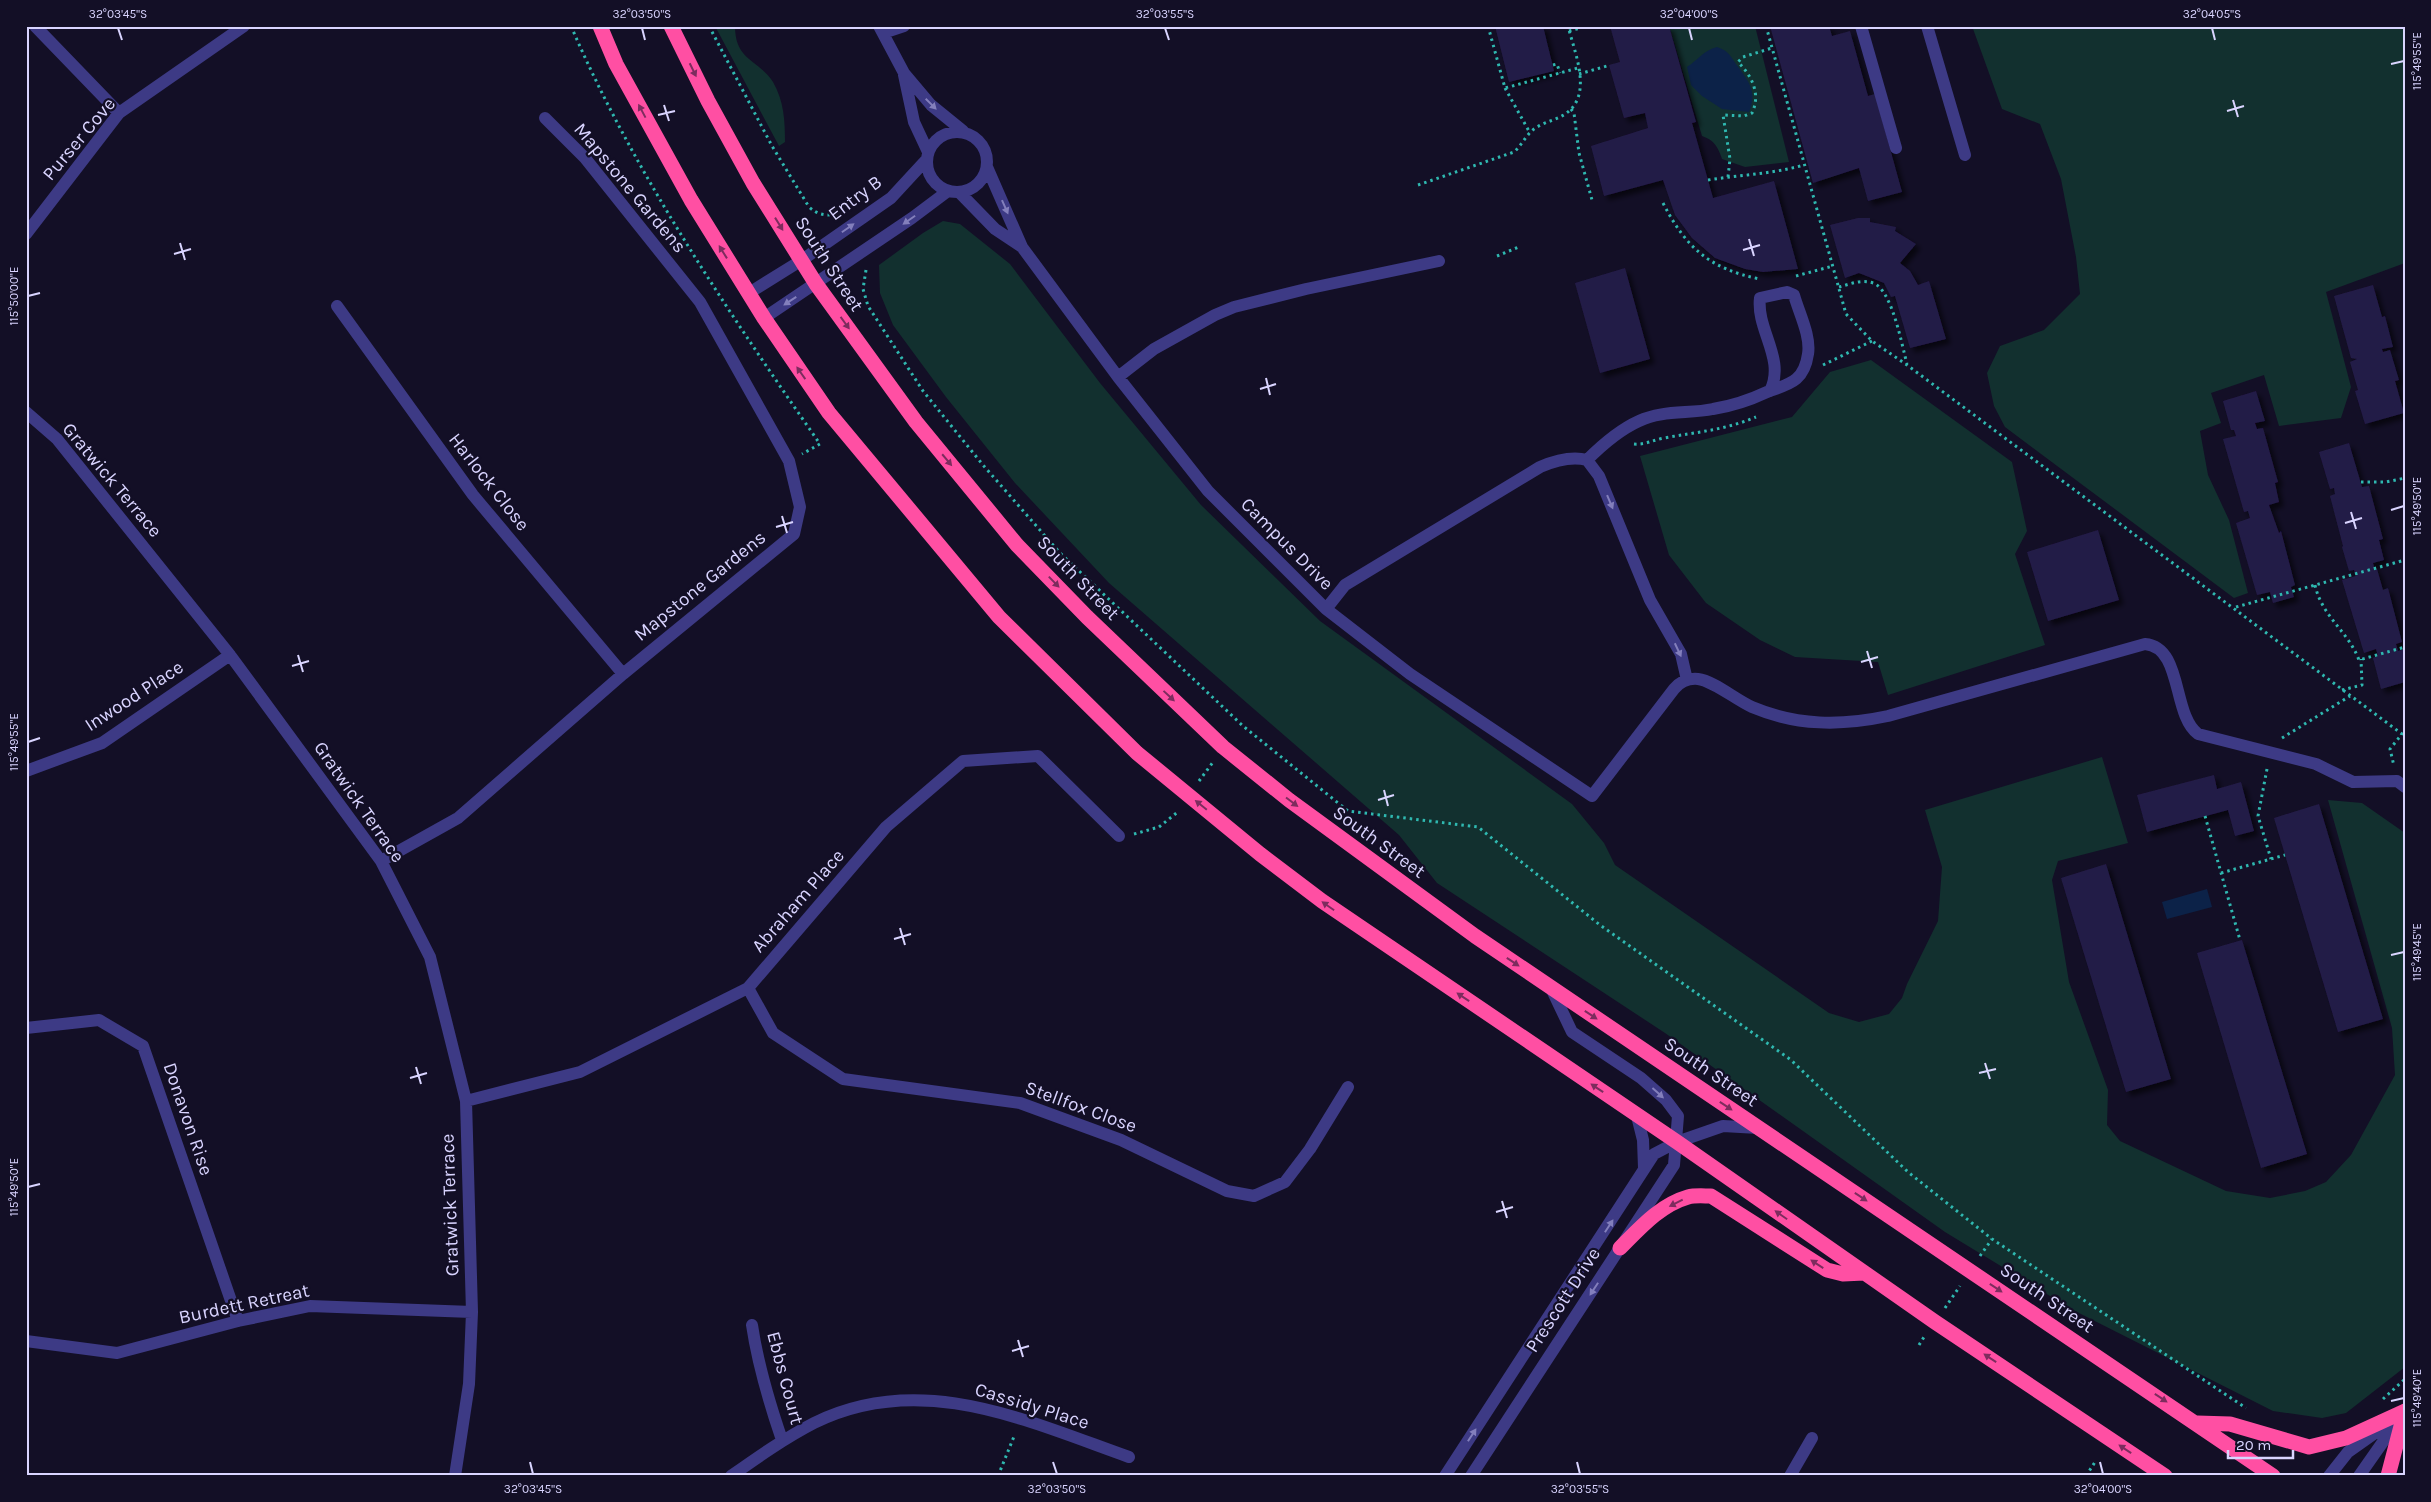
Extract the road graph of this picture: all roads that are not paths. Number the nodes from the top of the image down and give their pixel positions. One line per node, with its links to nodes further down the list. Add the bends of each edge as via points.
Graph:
1 (35, 26): 10 (street)
2 (244, 26): 10 (street, Purser Cove)
3 (600, 26): 23 (highway, one-way to 3, via 655,136 616,64)
4 (671, 26): 20 (highway, South Street, one-way to 20, via 753,183)
5 (904, 26): 8 (street)
6 (1861, 26): 13 (street)
7 (1927, 26): 15 (street)
8 (881, 29): 9 (street, Campus Drive)
9 (904, 73): 12 (street, Campus Drive, one-way to 12, via 931,105); 14 (street, Campus Drive, via 914,122)
10 (119, 113): 18 (street, Purser Cove)
11 (545, 118): 32 (street, Mapstone Gardens, via 585,158 700,302 789,461 800,507 794,534)
12 (963, 131): 14 (street, via 938,138); 16 (street, Campus Drive, via 972,134 985,148)
13 (1896, 148)
14 (928, 155): 17 (street, Campus Drive, via 932,178); 20 (street, Entry B, one-way to 14, via 891,198)
15 (1964, 155)
16 (988, 167): 17 (street, via 978,185); 19 (street, Campus Drive, one-way to 19)
17 (953, 192): 19 (street, Campus Drive, via 995,229); 22 (street, one-way to 22)
18 (26, 234)
19 (1022, 247): 26 (street, Campus Drive)
20 (802, 260): 22 (highway, South Street); 23 (street, Entry B)
21 (1439, 261): 26 (street, via 1234,307 1154,349)
22 (816, 284): 25 (street, one-way to 25); 39 (highway, South Street, one-way to 39, via 916,422 1017,545 1164,691 1223,747 1289,800)
23 (749, 293): 25 (highway)
24 (337, 306): 32 (street, Harlock Close, via 473,495)
25 (764, 318): 43 (highway, one-way to 25, via 1322,901 1137,753 999,617 829,413)
26 (1118, 377): 30 (street, Campus Drive, via 1208,490)
27 (1770, 391): 27 (street, via 1776,378 1759,308 1760,298 1787,292 1794,295 1809,352 1796,380 1784,388); 29 (street, via 1745,402 1660,414 1639,421 1601,446)
28 (26, 412): 31 (street, Gratwick Terrace, via 57,439)
29 (1587, 460): 30 (street, via 1566,459 1540,467 1345,584); 33 (street, one-way to 33, via 1599,476 1650,600 1680,654)
30 (1326, 609): 33 (street, Campus Drive, via 1410,674 1592,796 1674,689)
31 (230, 655): 34 (street, Inwood Place, via 102,743); 37 (street, Gratwick Terrace)
32 (623, 674): 37 (street, Mapstone Gardens, via 458,818)
33 (1687, 680): 35 (street, via 1703,680 1752,706 1784,718 1816,723 1850,723 1888,716 2138,645 2152,644 2169,663 2192,730 2316,764 2353,782)
34 (26, 772)
35 (2401, 784)
36 (1119, 836): 38 (street, Abraham Place, via 1038,756 963,761 886,827)
37 (381, 861): 42 (street, Gratwick Terrace, via 430,957)
38 (748, 988): 41 (street, Stellfox Close, via 773,1033 844,1079 1020,1103 1121,1140 1227,1191 1254,1196 1285,1182 1310,1149); 42 (street, Abraham Place, via 580,1072)
39 (1551, 988): 44 (highway, South Street, one-way to 44); 45 (street, Prescott Drive, one-way to 45, via 1572,1032 1641,1078 1666,1100 1678,1116)
40 (26, 1028): 50 (street, Donavon Rise, via 99,1020 142,1046)
41 (1348, 1087)
42 (466, 1101): 49 (street, Gratwick Terrace)
43 (1637, 1116): 45 (highway); 46 (street, via 1643,1140)
44 (1758, 1128): 45 (street, Prescott Drive, via 1723,1126); 54 (highway, South Street, one-way to 54)
45 (1677, 1142): 46 (street, Prescott Drive, via 1654,1154); 47 (street, Prescott Drive, via 1674,1165); 48 (highway, one-way to 45)
46 (1644, 1168): 60 (street, Prescott Drive, one-way to 46)
47 (1620, 1248): 48 (highway, one-way to 47, via 1843,1274 1827,1270 1711,1196 1689,1197 1675,1203 1648,1220); 61 (street, Prescott Drive, one-way to 61)
48 (1864, 1273): 63 (highway, one-way to 48)
49 (472, 1312): 50 (street, Burdett Retreat, via 310,1306); 58 (street, Gratwick Terrace, via 469,1384)
50 (238, 1321): 52 (street, Burdett Retreat, via 117,1353)
51 (752, 1325): 56 (street, Ebbs Court, via 766,1396)
52 (26, 1341)
53 (2405, 1411): 54 (highway, via 2346,1438 2309,1447 2230,1424); 65 (street, via 2348,1452); 66 (street); 67 (highway)
54 (2197, 1423): 64 (highway, South Street)
55 (1812, 1438): 62 (street)
56 (782, 1440): 57 (street, Cassidy Place, via 843,1412 910,1400 967,1404 1021,1419); 59 (street, Cassidy Place)
57 (1129, 1457)
58 (455, 1476)
59 (731, 1476)
60 (1445, 1476)
61 (1471, 1476)
62 (1790, 1476)
63 (2165, 1476)
64 (2273, 1476)
65 (2329, 1476)
66 (2359, 1476)
67 (2388, 1476)

